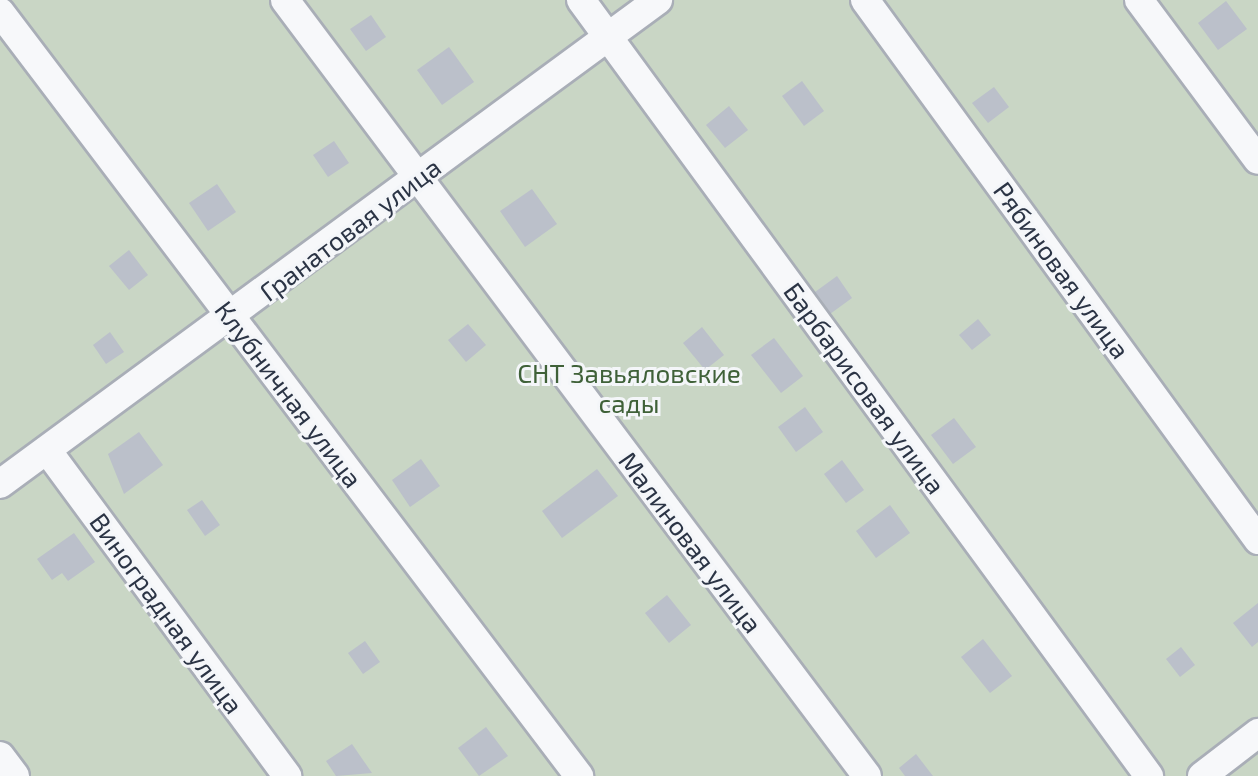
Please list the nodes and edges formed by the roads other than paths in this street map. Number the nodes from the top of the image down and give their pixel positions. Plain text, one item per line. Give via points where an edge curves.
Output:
1 (285, 0) edge
2 (581, 0) edge
3 (658, 0) edge
4 (865, 0) edge
5 (1139, 0) edge
6 (0, 12) edge
7 (609, 36) junction
8 (1258, 160) edge
9 (418, 178) junction
10 (231, 318) junction
11 (47, 450) junction
12 (0, 484) edge
13 (1258, 540) edge
14 (1258, 733) edge
15 (0, 756) edge
16 (15, 776) edge
17 (287, 776) edge
18 (579, 776) edge
19 (867, 776) edge
20 (1149, 776) edge
21 (1202, 776) edge

1 - 9 street, Малиновая улица
2 - 7 street, Барбарисовая улица
3 - 7 street, Гранатовая улица
4 - 13 street, Рябиновая улица
5 - 8 street
6 - 10 street, Клубничная улица
7 - 9 street, Гранатовая улица
7 - 20 street, Барбарисовая улица
9 - 10 street, Гранатовая улица
9 - 19 street, Малиновая улица
10 - 11 street, Гранатовая улица
10 - 18 street, Клубничная улица
11 - 12 street, Гранатовая улица
11 - 17 street, Виноградная улица
14 - 21 street
15 - 16 street

